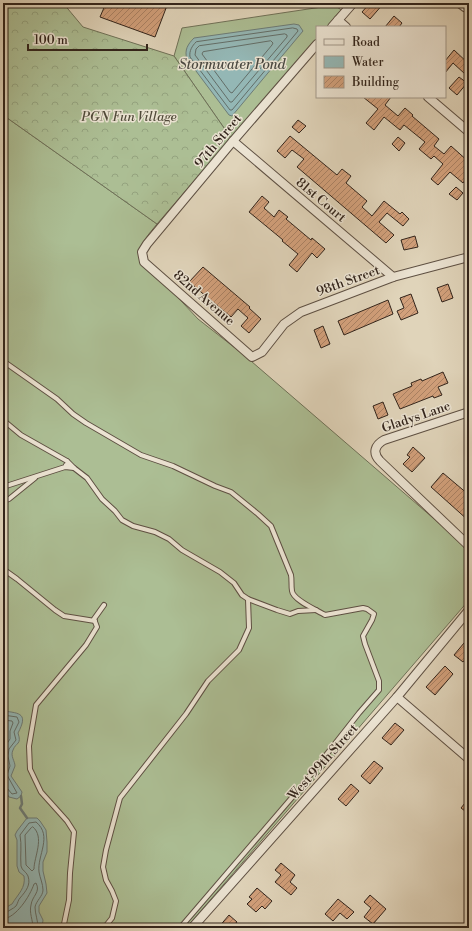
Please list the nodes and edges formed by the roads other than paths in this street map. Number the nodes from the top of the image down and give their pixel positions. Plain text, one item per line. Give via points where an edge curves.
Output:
1 (353, 3) edge
2 (456, 3) edge
3 (469, 3) edge
4 (338, 20) junction
5 (333, 26) edge
6 (345, 26) edge
7 (316, 45) edge
8 (429, 98) edge
9 (469, 132) edge
10 (233, 141) junction
11 (142, 256) joint
12 (469, 257) edge
13 (393, 278) junction
14 (252, 357) joint
15 (3, 361) edge
16 (469, 412) edge
17 (3, 420) edge
18 (67, 461) junction
19 (65, 467) junction
20 (74, 468) junction
21 (37, 477) junction
22 (3, 486) edge
23 (3, 500) edge
24 (469, 546) edge
25 (3, 569) edge
26 (241, 594) junction
27 (248, 599) junction
28 (104, 605) dead end
29 (248, 609) junction
30 (318, 610) junction
31 (469, 610) edge
32 (95, 621) junction
33 (397, 697) junction
34 (469, 759) edge
35 (65, 928) edge
36 (104, 928) edge
37 (180, 928) edge
38 (192, 928) edge

1 - 4 street
2 - 3 lane via 464,9
4 - 5 street
4 - 6 street
7 - 10 street, 97th Street
8 - 9 street
10 - 11 street, 97th Street via 147,244
10 - 13 street, 81st Court
11 - 14 street, 82nd Avenue via 148,265
12 - 13 street, 98th Street
13 - 14 street, 98th Street via 301,312 284,324 262,352
15 - 30 lane via 86,423 141,455 231,492 245,503 271,526 291,575 295,597
16 - 24 street, Gladys Lane via 384,440 375,450 380,461
17 - 18 lane via 21,435
18 - 19 lane via 70,466
18 - 20 lane
19 - 20 lane
19 - 21 lane
20 - 26 lane via 87,478 122,520 169,539 234,583
21 - 22 lane
21 - 23 lane via 9,499
25 - 32 lane via 64,616
26 - 27 lane
26 - 29 lane
27 - 29 lane
27 - 30 lane via 290,614
28 - 32 lane
29 - 36 lane via 249,628 239,650 208,681 186,714 120,798 103,867 116,901 112,918
30 - 37 lane via 325,615 363,608 374,614 364,636 379,681 379,690 301,787
31 - 33 street, West 99th Street
32 - 35 lane via 98,627 86,646 36,705 29,746 30,770 41,792 74,832
33 - 34 street
33 - 38 street, West 99th Street

